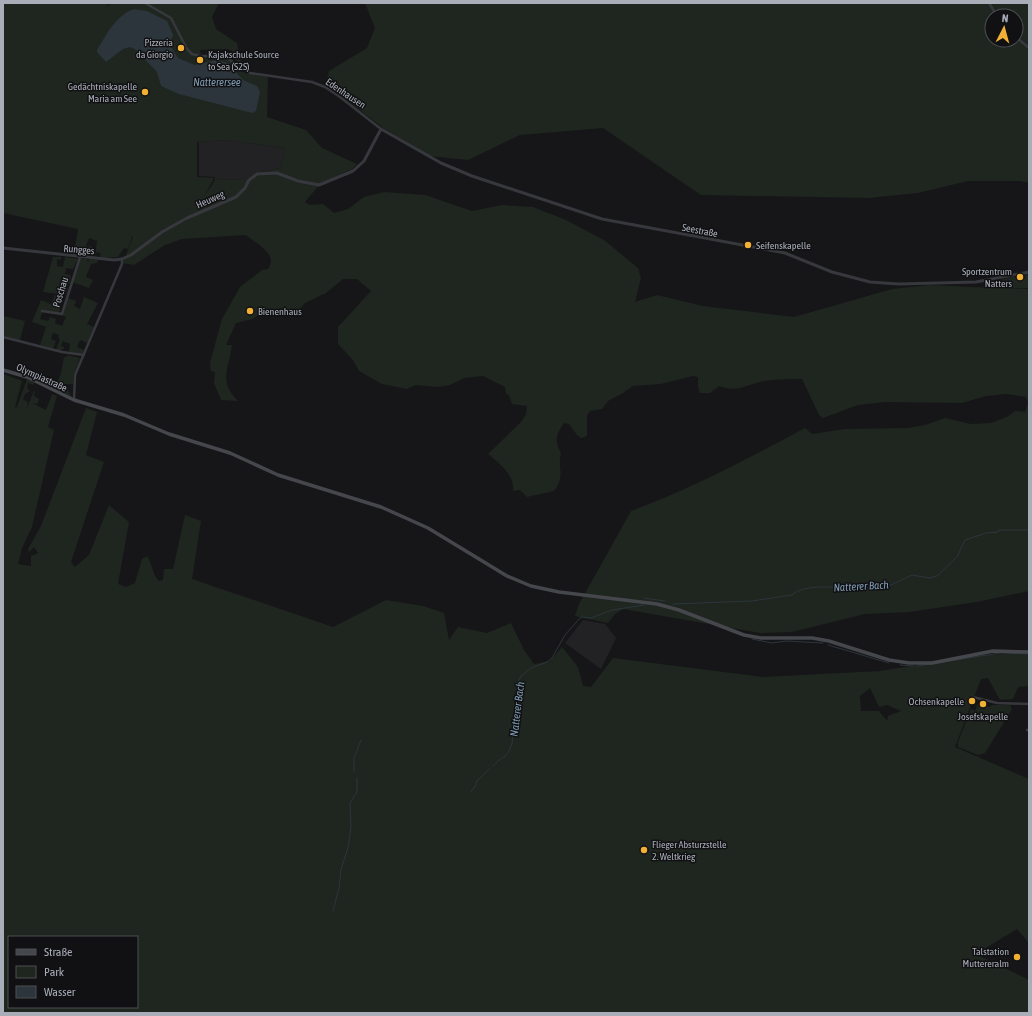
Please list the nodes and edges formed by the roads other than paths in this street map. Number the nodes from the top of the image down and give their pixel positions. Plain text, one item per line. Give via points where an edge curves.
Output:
1 (145, 3) edge
2 (381, 129) junction
3 (3, 248) edge
4 (80, 257) junction
5 (122, 259) junction
6 (1029, 272) edge
7 (42, 311) dead end
8 (3, 337) edge
9 (84, 355) junction
10 (3, 370) edge
11 (74, 400) junction
12 (1029, 652) edge
13 (973, 697) dead end
14 (1029, 704) edge

1 - 2 street, Edenhausen via 171,18 192,54 224,56 246,71 312,82 346,101
2 - 5 street, Heuweg via 364,161 353,171 319,185 277,173 257,174 236,197 181,222
2 - 6 street, Seestraße via 441,163 472,176 602,219 774,251 832,272 870,282 976,282
3 - 4 street, Rungges
4 - 5 street, Rungges
4 - 7 street, Poschau via 62,314
5 - 9 street
8 - 9 street
9 - 11 street via 76,375
10 - 11 main road, Olympiastraße via 27,377
11 - 12 main road, Olympiastraße via 132,417 169,434 230,453 292,480 381,506 428,528 514,580 540,588 658,604 744,635 761,638 821,639 889,660 909,663 932,662 993,651
13 - 14 street via 997,703

